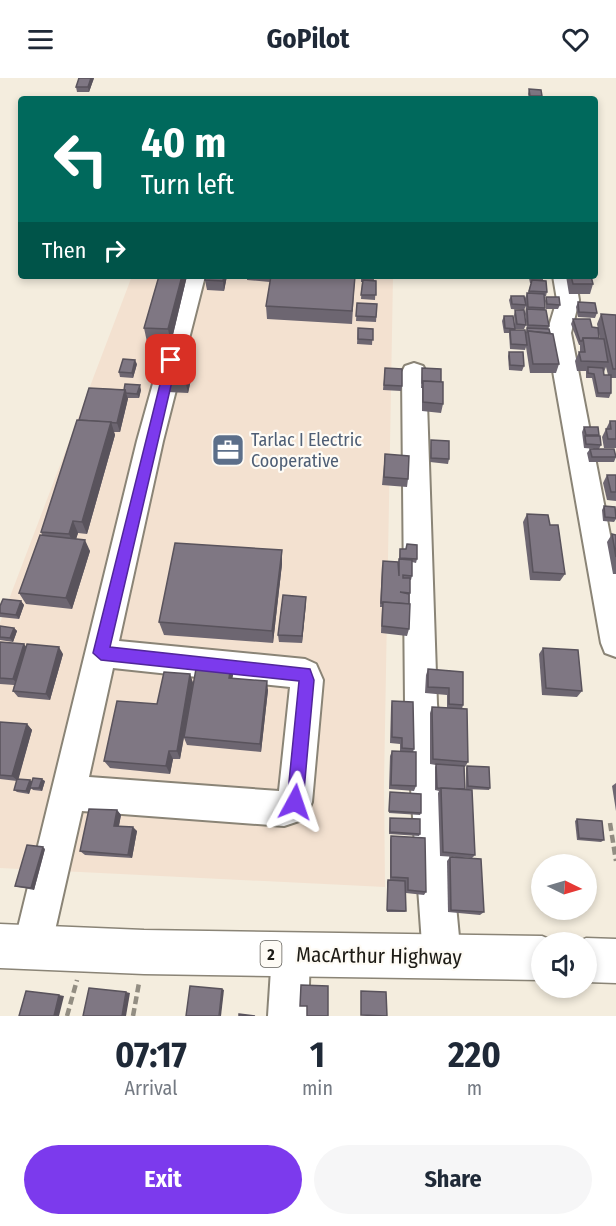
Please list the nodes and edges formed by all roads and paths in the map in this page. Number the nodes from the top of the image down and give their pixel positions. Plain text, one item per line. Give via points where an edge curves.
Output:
1 (193, 279) edge
2 (564, 279) edge
3 (414, 372) dead end
4 (616, 643) edge
5 (101, 653) junction
6 (69, 793) junction
7 (610, 823) dead end
8 (616, 861) edge
9 (16, 947) edge
10 (291, 954) junction
11 (442, 958) junction
12 (531, 958) edge
13 (597, 960) edge
14 (616, 961) edge
15 (288, 1016) edge

1 - 5 street via 150,441
2 - 4 street via 568,300 560,323 562,355
3 - 11 street via 421,704
5 - 6 street
5 - 6 street via 305,674 295,802 293,807 284,809
6 - 9 street
7 - 8 path
9 - 10 highway, MacArthur Highway / 2
10 - 11 highway, MacArthur Highway / 2
10 - 15 street
11 - 12 highway, MacArthur Highway / 2
13 - 14 highway

